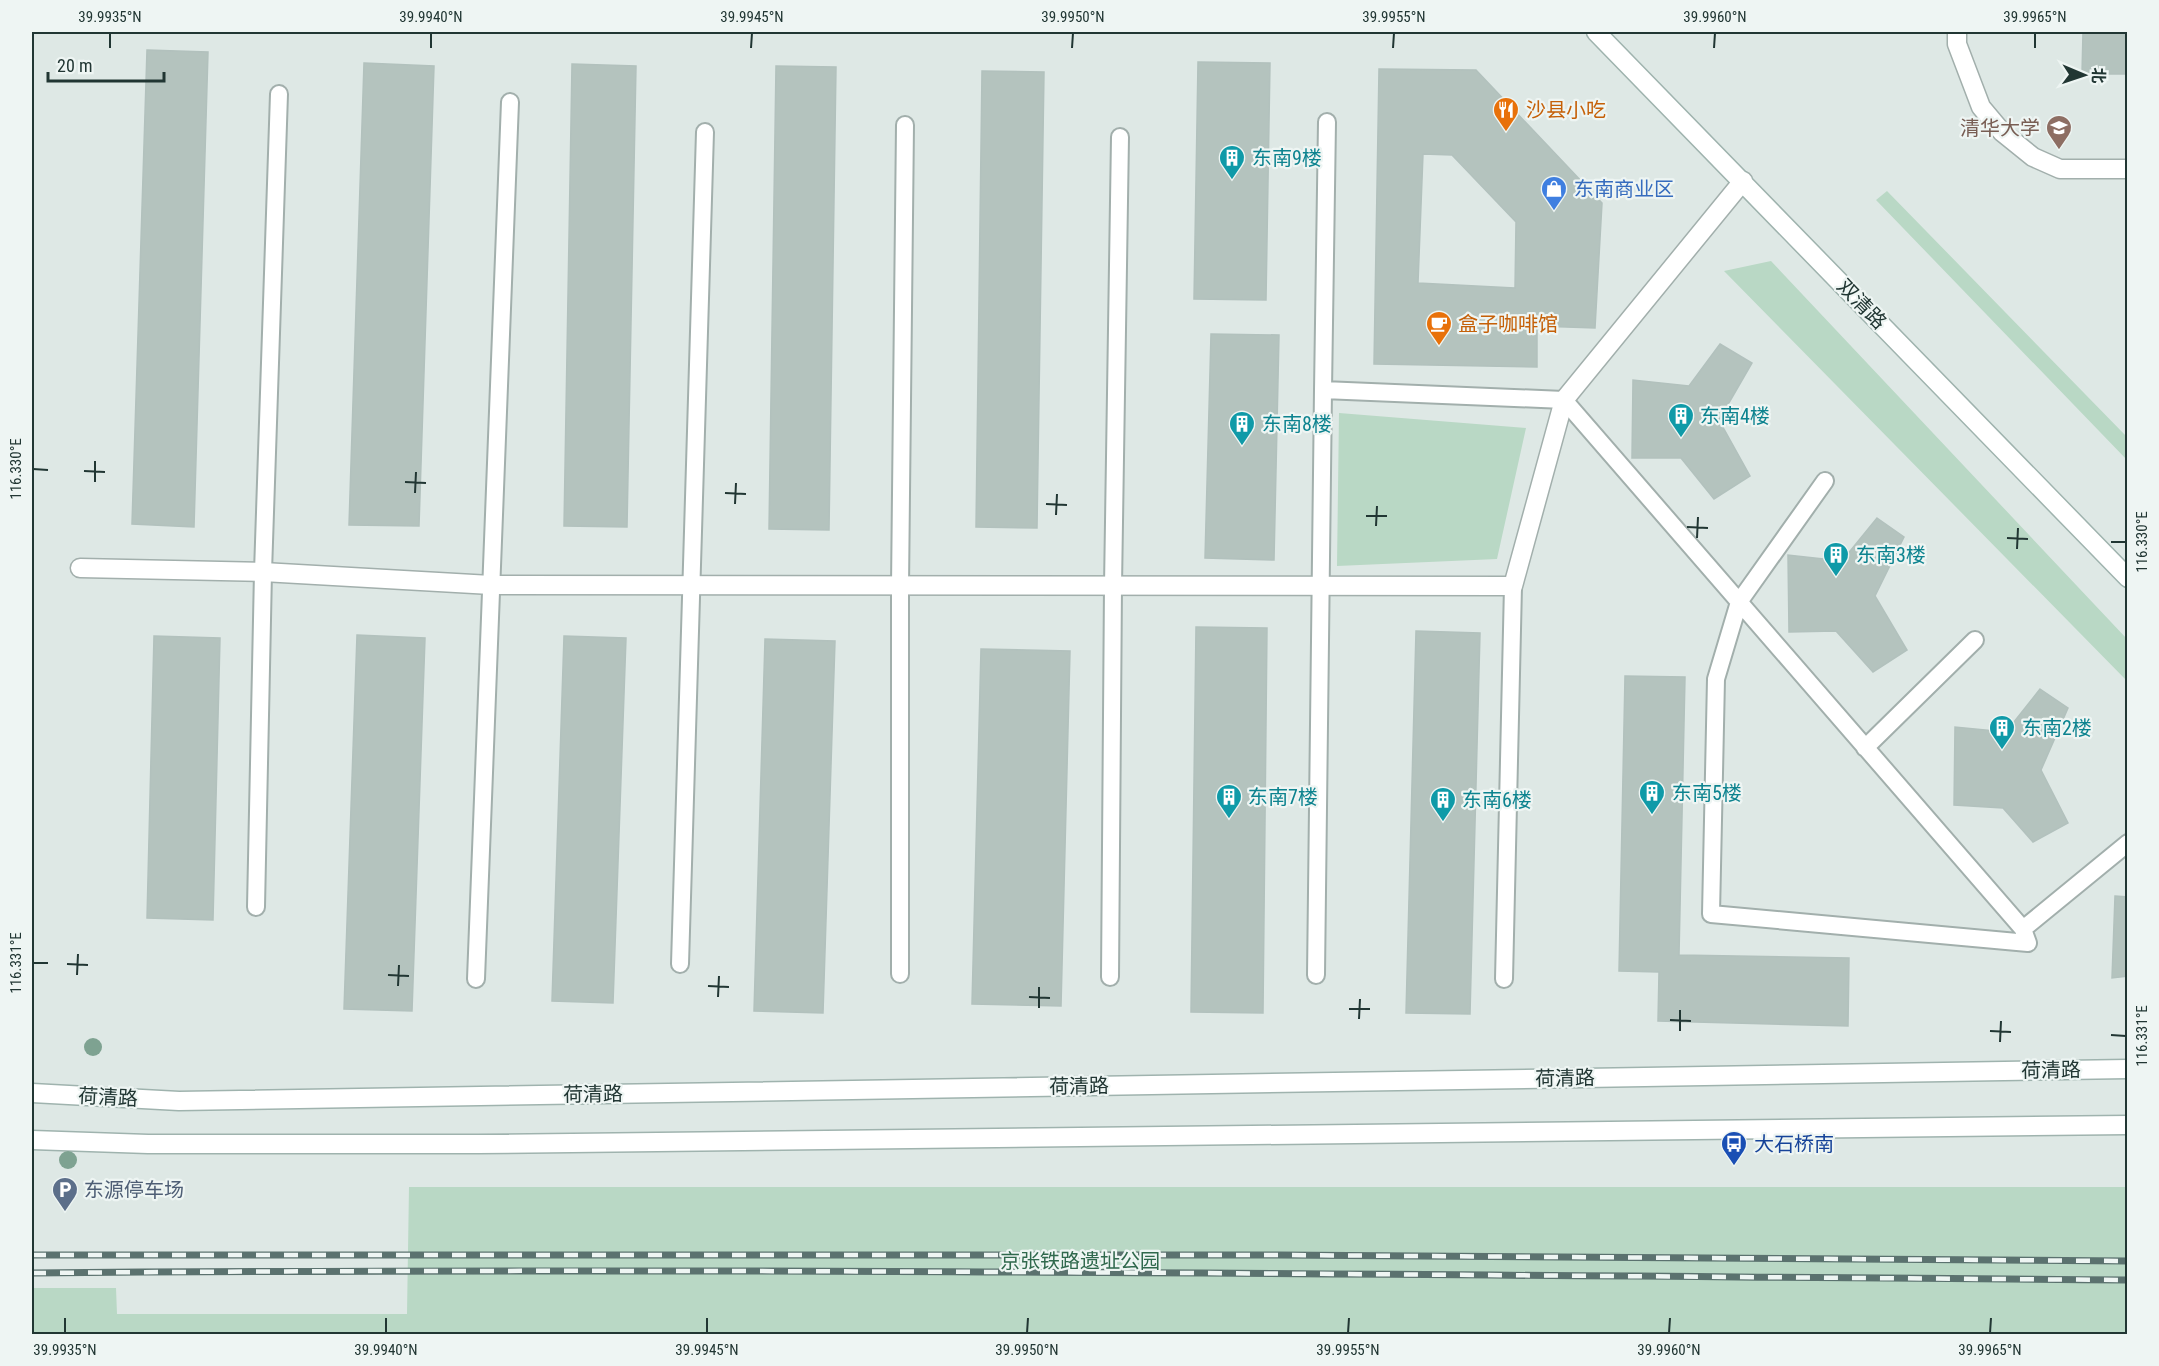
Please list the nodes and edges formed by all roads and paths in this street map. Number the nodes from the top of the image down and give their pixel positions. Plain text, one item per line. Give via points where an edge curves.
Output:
1 (1596, 32) edge
2 (1957, 32) edge
3 (279, 94) dead end
4 (510, 102) dead end
5 (1327, 122) dead end
6 (905, 125) dead end
7 (705, 132) dead end
8 (1120, 137) dead end
9 (2127, 169) edge
10 (1743, 181) junction
11 (1323, 390) junction
12 (1564, 400) junction
13 (1825, 481) dead end
14 (80, 568) dead end
15 (263, 572) junction
16 (2127, 578) edge
17 (491, 585) junction
18 (692, 585) junction
19 (900, 586) junction
20 (1113, 586) junction
21 (1319, 586) junction
22 (1513, 586) junction
23 (1739, 602) junction
24 (1975, 640) dead end
25 (1865, 748) junction
26 (2127, 843) edge
27 (256, 907) dead end
28 (2023, 928) junction
29 (680, 964) dead end
30 (900, 974) dead end
31 (1316, 975) dead end
32 (1110, 977) dead end
33 (476, 979) dead end
34 (1504, 979) dead end
35 (2127, 1069) edge
36 (32, 1093) edge
37 (2127, 1125) edge
38 (32, 1140) edge

1 - 10 main road, 双清路
2 - 9 main road via 1957,44 1981,107 2002,132 2033,157 2060,169
3 - 15 lane
4 - 17 lane
5 - 11 lane
6 - 19 lane
7 - 18 lane
8 - 20 lane
10 - 12 main road
10 - 16 main road, 双清路
11 - 12 lane
11 - 21 lane
12 - 22 main road
12 - 23 lane
13 - 23 lane
14 - 15 main road
15 - 17 main road
15 - 27 lane
17 - 18 main road
17 - 33 lane
18 - 19 main road
18 - 29 lane
19 - 20 main road
19 - 30 lane
20 - 21 main road
20 - 32 lane
21 - 22 main road
21 - 31 lane
22 - 34 lane
23 - 25 lane
23 - 28 lane via 1716,679 1711,914 2028,942
24 - 25 lane
25 - 28 lane
26 - 28 lane
35 - 36 main road, 荷清路 via 179,1101
37 - 38 main road via 478,1144

